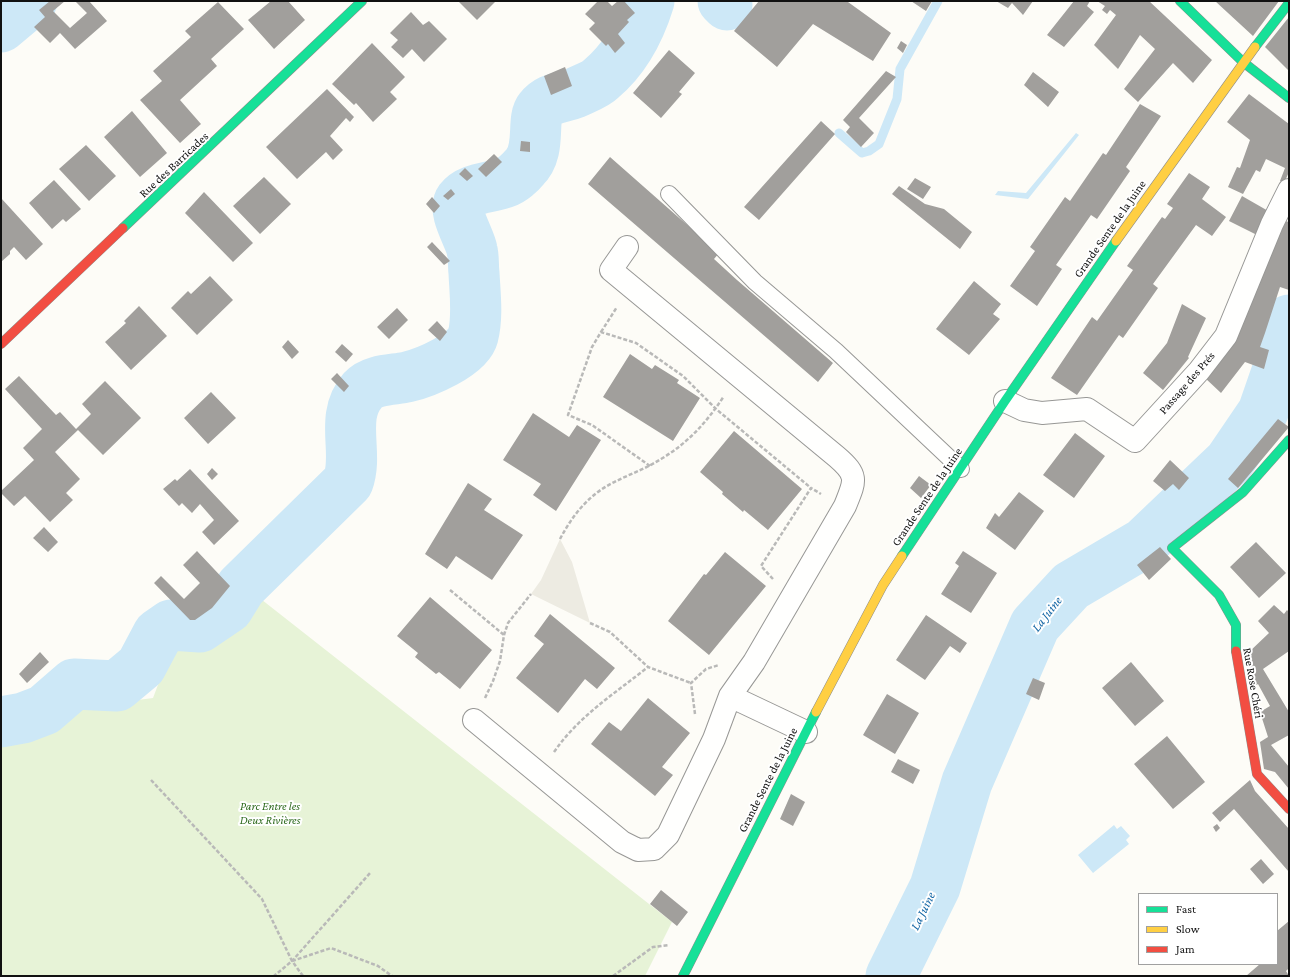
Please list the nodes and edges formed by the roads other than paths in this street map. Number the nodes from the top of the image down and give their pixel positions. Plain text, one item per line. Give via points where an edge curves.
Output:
1 (362, 1) edge
2 (1180, 1) edge
3 (1289, 3) edge
4 (1243, 62) junction
5 (1289, 98) edge
6 (1289, 190) edge
7 (669, 194) dead end
8 (627, 247) dead end
9 (1, 344) edge
10 (1006, 401) junction
11 (1289, 440) edge
12 (960, 468) junction
13 (730, 696) junction
14 (474, 720) road end
15 (806, 732) junction
16 (1289, 809) edge
17 (683, 976) edge

1 - 9 street, Rue des Barricades
2 - 4 street
3 - 4 street, Grande Sente de la Juine
4 - 5 street
4 - 10 street, Grande Sente de la Juine
6 - 10 street, Passage des Prés via 1272,224 1226,336 1199,371 1135,441 1087,409 1042,413 1024,410
7 - 12 lane via 755,282 836,351
8 - 13 street via 612,270 846,465 850,469 854,484 845,506 754,662
10 - 12 street, Grande Sente de la Juine
11 - 16 street, Rue Rose Chéri via 1243,492 1172,548 1219,595 1236,624 1234,646 1257,774
12 - 15 street, Grande Sente de la Juine via 883,585
13 - 14 street via 714,739 668,835 654,849 638,850 622,842
13 - 15 street
15 - 17 street, Grande Sente de la Juine

